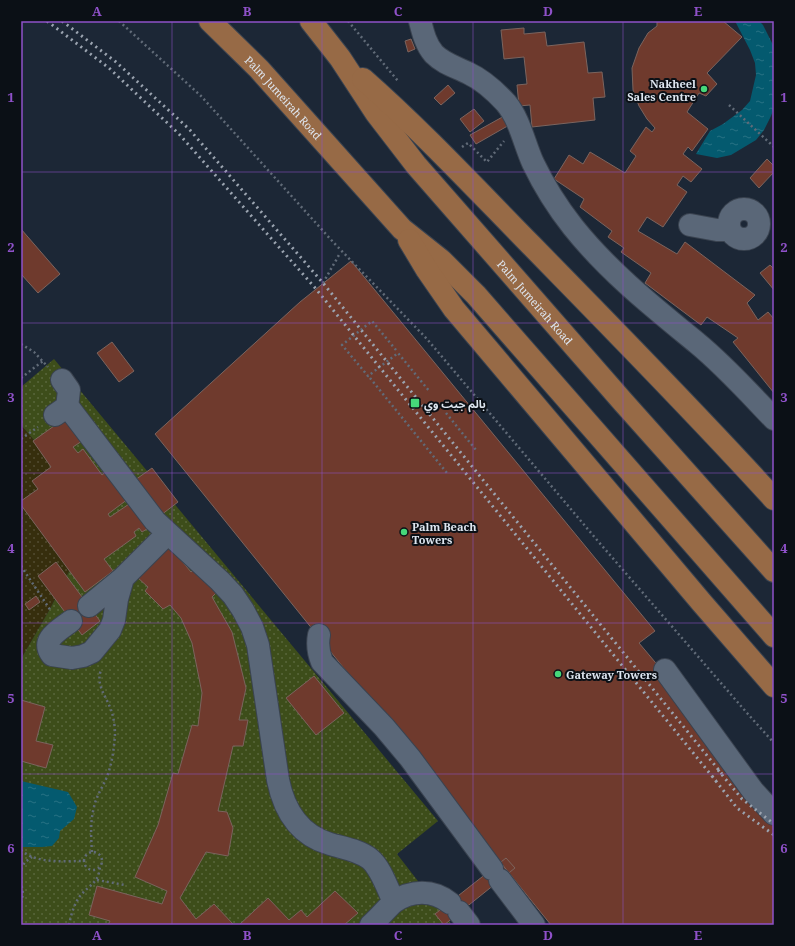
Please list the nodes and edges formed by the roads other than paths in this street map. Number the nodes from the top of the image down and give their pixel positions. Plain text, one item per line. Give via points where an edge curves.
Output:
1 (210, 21) edge
2 (311, 21) edge
3 (420, 21) edge
4 (340, 58) junction
5 (690, 225) dead end
6 (402, 229) junction
7 (730, 230) dead end
8 (62, 380) road end
9 (774, 420) edge
10 (774, 499) edge
11 (167, 534) junction
12 (774, 571) edge
13 (123, 578) junction
14 (89, 606) dead end
15 (67, 624) road end
16 (319, 635) dead end
17 (774, 636) edge
18 (665, 670) dead end
19 (774, 686) edge
20 (774, 814) edge
21 (394, 902) junction
22 (459, 913) edge
23 (372, 925) edge
24 (534, 925) edge

1 - 6 main road, Palm Jumeirah Road via 259,69
2 - 4 main road, Palm Jumeirah Road
3 - 9 lane via 428,45 434,54 442,61 483,81 507,105 546,187 573,227 594,252 640,296 716,360
4 - 10 main road via 447,150
4 - 12 main road, Palm Jumeirah Road via 376,113 416,165
5 - 7 lane
6 - 17 main road via 441,260 476,295
6 - 19 main road via 454,309
8 - 11 lane via 69,390 69,397 61,411 71,411 149,515
11 - 13 lane
11 - 21 lane via 233,595 252,627 262,663 278,780 286,807 293,819 314,837 356,851 371,860
13 - 14 lane
13 - 15 lane via 110,630 92,652 72,658 52,655 47,643
16 - 24 lane via 317,644 322,662 410,758
18 - 20 lane via 753,791
21 - 22 lane via 409,894 426,892 443,897
21 - 23 lane

